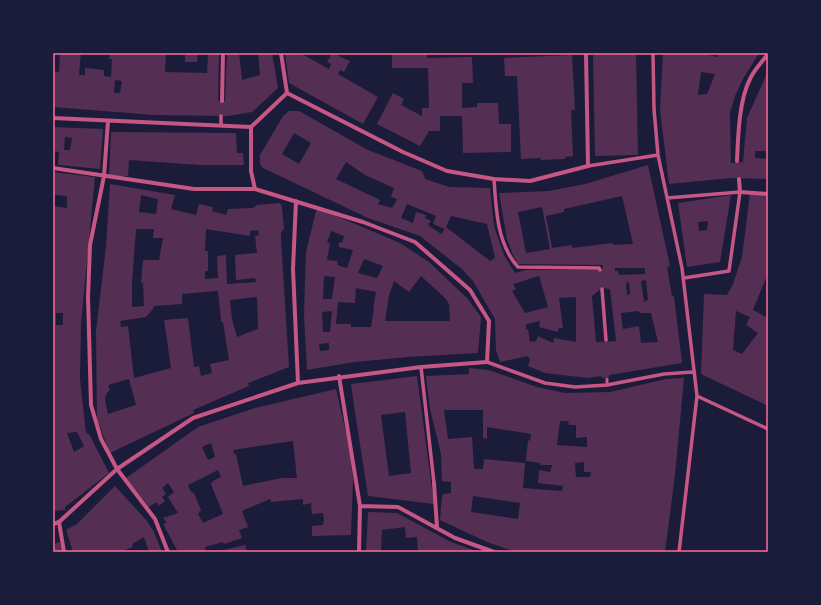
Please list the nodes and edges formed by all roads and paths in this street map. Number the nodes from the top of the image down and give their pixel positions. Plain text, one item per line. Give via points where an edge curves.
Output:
1 (223, 53) edge
2 (281, 53) edge
3 (586, 53) edge
4 (653, 53) edge
5 (768, 54) edge
6 (287, 93) junction
7 (222, 101) dead end
8 (221, 116) dead end
9 (53, 118) edge
10 (108, 121) junction
11 (221, 125) junction
12 (251, 127) junction
13 (658, 155) junction
14 (737, 161) dead end
15 (588, 166) junction
16 (53, 168) edge
17 (104, 176) junction
18 (494, 179) junction
19 (739, 180) dead end
20 (255, 189) junction
21 (740, 192) junction
22 (768, 194) edge
23 (667, 198) junction
24 (296, 201) junction
25 (600, 270) dead end
26 (684, 278) junction
27 (602, 289) dead end
28 (606, 340) dead end
29 (487, 362) junction
30 (421, 367) junction
31 (693, 372) junction
32 (339, 376) junction
33 (607, 379) dead end
34 (298, 383) junction
35 (607, 385) junction
36 (697, 396) junction
37 (768, 429) edge
38 (117, 469) junction
39 (434, 483) joint
40 (360, 506) junction
41 (59, 522) junction
42 (53, 524) edge
43 (437, 527) junction
44 (64, 552) edge
45 (168, 552) edge
46 (359, 552) edge
47 (494, 552) edge
48 (679, 552) edge

1 - 7 street
2 - 6 street
3 - 15 street
4 - 13 street
5 - 14 street via 747,85 739,124
6 - 12 street
6 - 18 street via 403,152 447,171
8 - 11 street
9 - 10 street
10 - 11 street
10 - 17 street
11 - 12 street
12 - 20 street via 251,171
13 - 15 street
13 - 23 street
15 - 18 street via 530,181
16 - 17 street
17 - 20 street via 194,188
17 - 38 street via 90,244 88,297 91,405 100,438
18 - 25 street via 498,222 511,259 518,267
19 - 21 street
20 - 24 street
21 - 22 street
21 - 23 street
21 - 26 street via 729,271
23 - 26 street
24 - 29 street via 364,222 415,242 470,290 489,320
24 - 34 street via 293,269
26 - 31 street
27 - 28 street
29 - 30 street
29 - 35 street via 545,383 575,387
30 - 32 street
30 - 39 street
31 - 35 street via 664,374
31 - 36 street
32 - 34 street
32 - 40 street
33 - 35 lane
34 - 38 street via 193,418
36 - 37 street
36 - 48 street
38 - 41 street
38 - 45 street via 154,519
39 - 43 street
40 - 43 street via 398,508
40 - 46 street
41 - 42 street
41 - 44 street
43 - 47 street via 455,538

